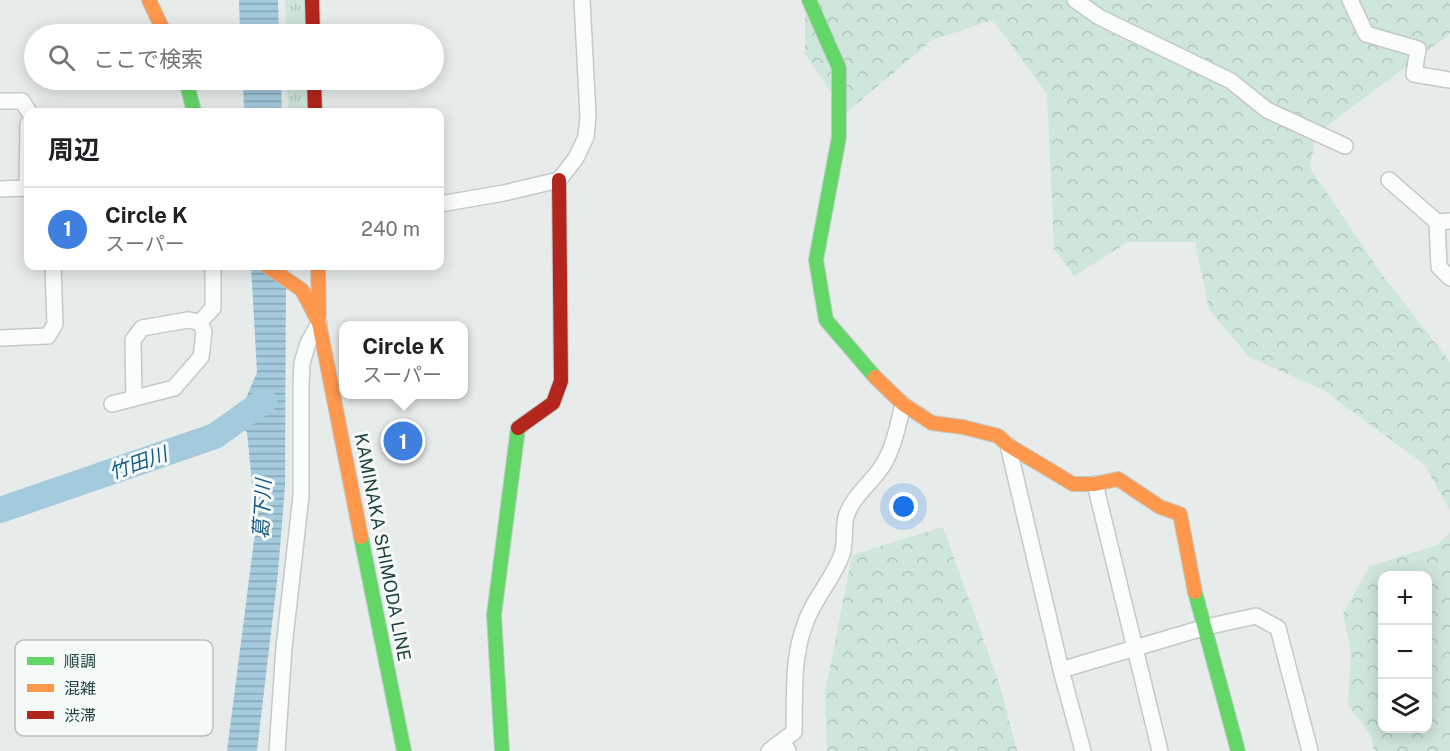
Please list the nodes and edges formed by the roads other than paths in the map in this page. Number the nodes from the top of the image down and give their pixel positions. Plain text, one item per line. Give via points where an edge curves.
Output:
1 (148, 0) edge
2 (312, 0) edge
3 (582, 0) edge
4 (809, 0) edge
5 (1075, 0) edge
6 (1350, 0) edge
7 (160, 24) edge
8 (313, 24) edge
9 (1450, 80) edge
10 (188, 90) edge
11 (314, 90) edge
12 (0, 101) edge
13 (26, 108) edge
14 (193, 108) edge
15 (315, 108) edge
16 (1345, 146) dead end
17 (559, 180) junction
18 (1389, 180) dead end
19 (24, 188) edge
20 (0, 189) edge
21 (444, 203) edge
22 (1444, 221) edge
23 (53, 270) edge
24 (213, 270) edge
25 (273, 270) edge
26 (318, 270) edge
27 (1450, 278) edge
28 (200, 322) junction
29 (319, 323) junction
30 (0, 338) edge
31 (134, 398) junction
32 (112, 404) dead end
33 (903, 405) junction
34 (1008, 445) junction
35 (1095, 484) junction
36 (1206, 627) junction
37 (1134, 648) junction
38 (1061, 670) junction
39 (277, 751) edge
40 (404, 751) edge
41 (502, 751) edge
42 (769, 751) edge
43 (1083, 751) edge
44 (1160, 751) edge
45 (1238, 751) edge
46 (1310, 751) edge

1 - 7 street
2 - 8 street
3 - 17 street via 586,137
4 - 33 street via 839,68 839,137 816,260 826,320
5 - 16 street via 1099,17 1232,81 1267,110
6 - 9 street via 1366,34 1418,49 1414,74
10 - 14 street
11 - 15 street
12 - 13 street via 22,101
17 - 21 street
17 - 41 street via 561,381 553,403 517,429 494,615
18 - 22 street
19 - 20 street
22 - 27 street via 1439,267
23 - 30 street via 55,324 48,336
24 - 28 street via 213,308
25 - 29 street, KAMINAKA SHIMODA LINE via 296,285 309,300
26 - 29 street
28 - 31 street via 204,332 201,357 174,388
28 - 31 street via 188,320 142,328 133,340
29 - 39 street via 302,363 301,496
29 - 40 street, KAMINAKA SHIMODA LINE
31 - 32 street
33 - 34 street via 932,423 998,436
33 - 42 street via 890,453 846,517 843,551 803,627 796,668 794,732
34 - 35 street via 1073,484
34 - 38 street
35 - 36 street via 1118,479 1160,507 1180,514 1192,581
35 - 37 street
36 - 37 street
36 - 45 street
36 - 46 street via 1256,616 1278,628
37 - 38 street
37 - 44 street
38 - 43 street

